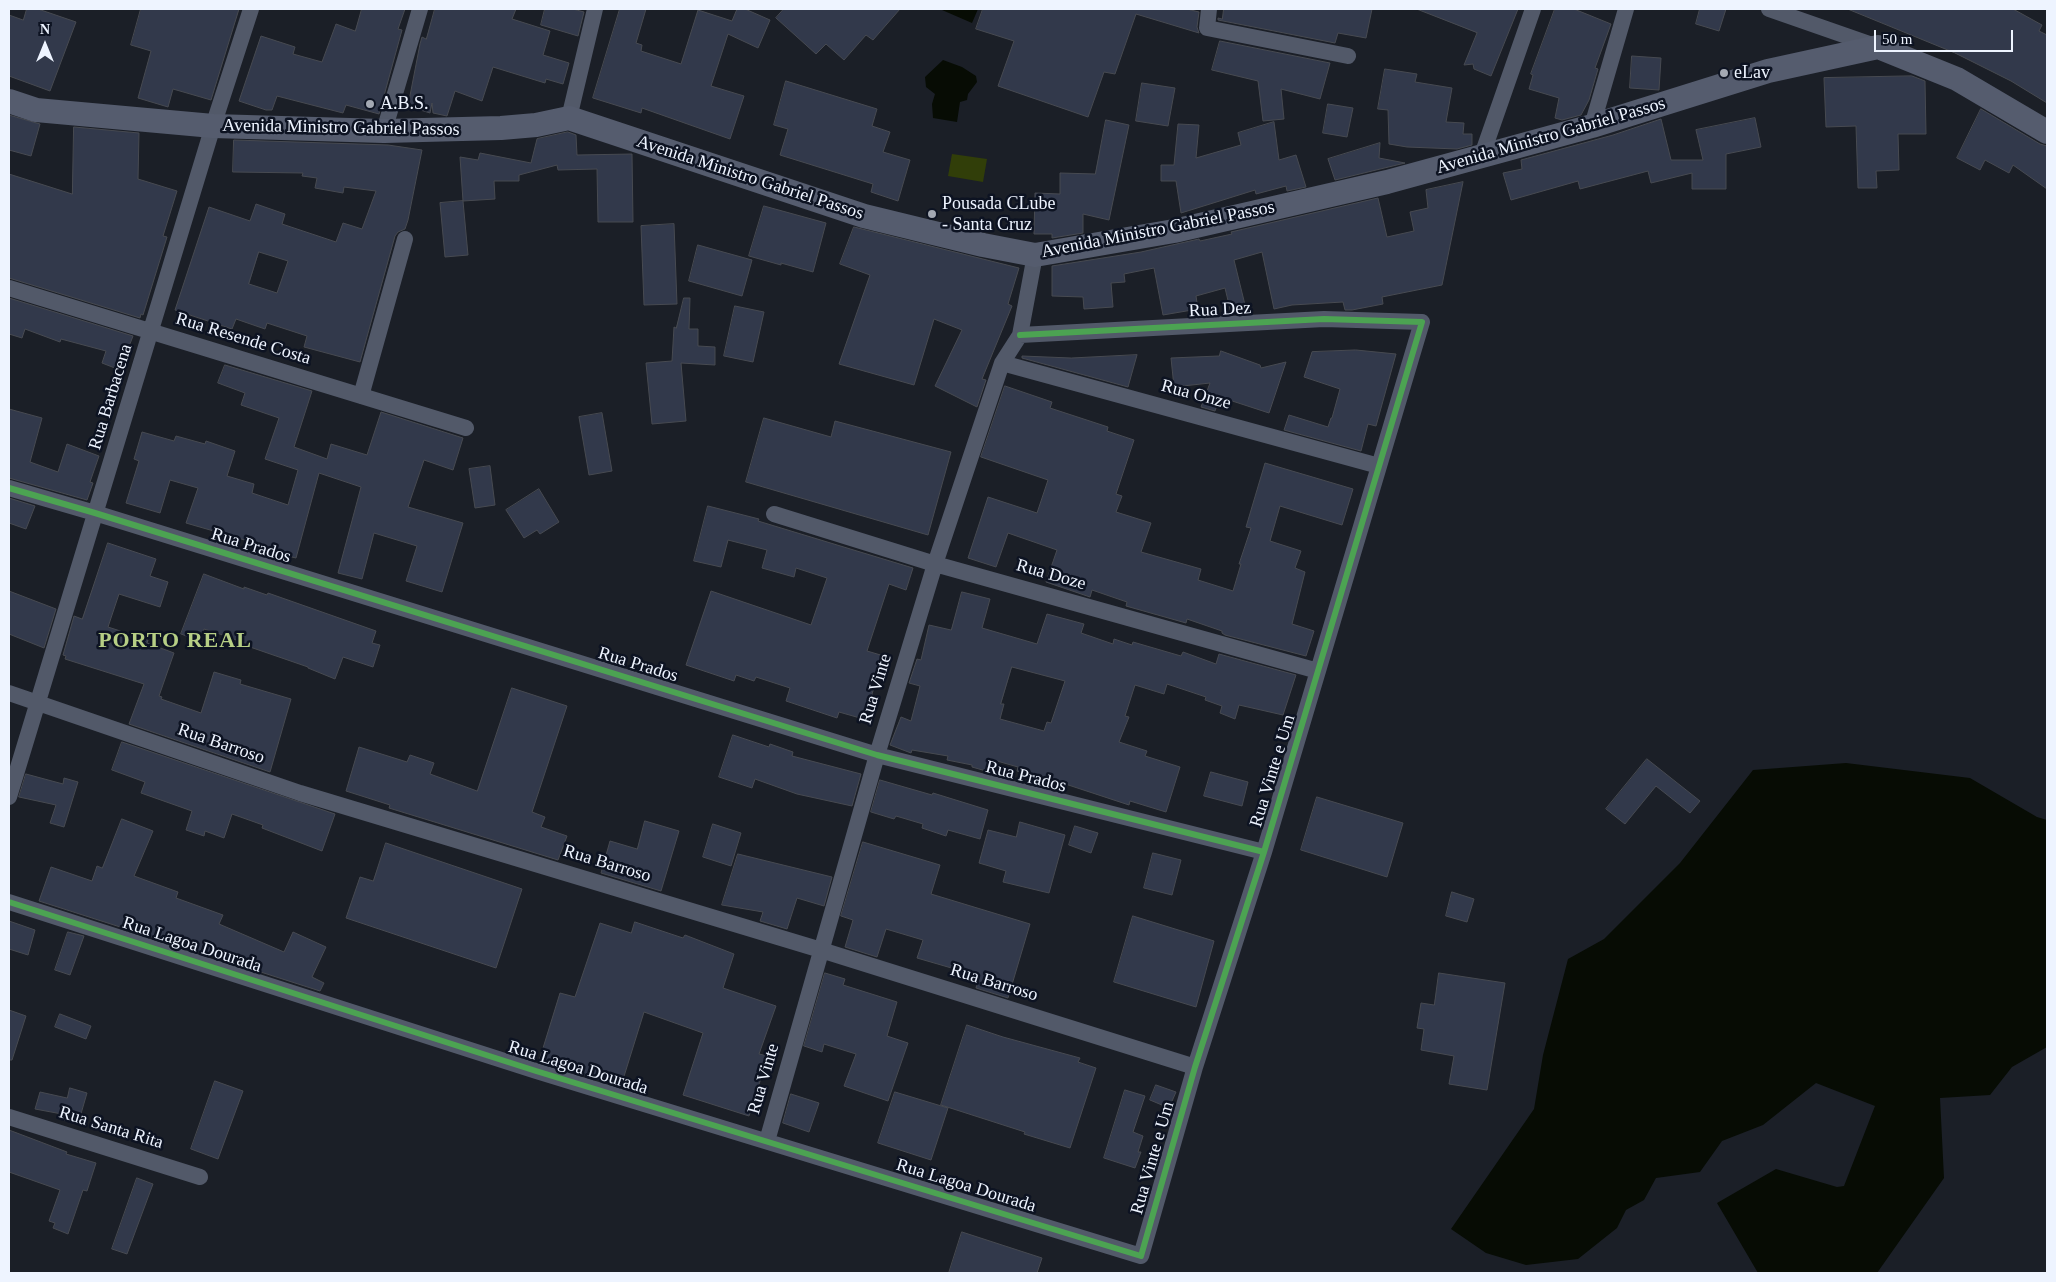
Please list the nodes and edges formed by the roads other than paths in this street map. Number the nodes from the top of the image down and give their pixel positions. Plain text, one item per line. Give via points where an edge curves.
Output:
1 (251, 9) edge
2 (420, 9) edge
3 (595, 9) edge
4 (1209, 9) edge
5 (1533, 9) edge
6 (1626, 9) edge
7 (1769, 9) edge
8 (1878, 47) junction
9 (1348, 56) dead end
10 (9, 101) edge
11 (569, 118) junction
12 (213, 126) junction
13 (1592, 126) junction
14 (384, 131) junction
15 (2047, 132) edge
16 (1481, 158) junction
17 (405, 239) dead end
18 (1035, 255) junction
19 (9, 288) edge
20 (1422, 322) joint
21 (152, 331) junction
22 (1020, 335) junction
23 (1002, 363) junction
24 (361, 396) junction
25 (466, 428) dead end
26 (1379, 466) junction
27 (9, 488) edge
28 (95, 513) junction
29 (774, 514) dead end
30 (935, 564) junction
31 (1318, 671) junction
32 (9, 693) edge
33 (38, 702) junction
34 (877, 755) junction
35 (9, 797) edge
36 (1264, 852) junction
37 (9, 902) edge
38 (821, 950) junction
39 (1195, 1067) junction
40 (9, 1117) edge
41 (767, 1141) junction
42 (200, 1177) dead end
43 (1141, 1256) joint

1 - 12 street, Rua Barbacena
2 - 14 street
3 - 11 street
4 - 9 street via 1207,28
5 - 16 street
6 - 13 street
7 - 8 street
8 - 13 main road, Avenida Ministro Gabriel Passos via 1768,71
8 - 15 main road via 1957,79
10 - 12 main road, Avenida Ministro Gabriel Passos via 36,110
11 - 14 main road, Avenida Ministro Gabriel Passos via 501,128
11 - 18 main road, Avenida Ministro Gabriel Passos via 864,216
12 - 14 main road, Avenida Ministro Gabriel Passos
12 - 21 street, Rua Barbacena
13 - 16 main road, Avenida Ministro Gabriel Passos
16 - 18 main road, Avenida Ministro Gabriel Passos via 1174,231
17 - 24 street
18 - 22 street, Rua Vinte
19 - 21 street, Rua Resende Costa
20 - 22 street, Rua Dez via 1324,320
20 - 26 street, Rua Vinte e Um
21 - 24 street, Rua Resende Costa
21 - 28 street, Rua Barbacena
22 - 23 street, Rua Vinte
23 - 26 street, Rua Onze
23 - 30 street, Rua Vinte
24 - 25 street, Rua Resende Costa
26 - 31 street, Rua Vinte e Um
27 - 28 street, Rua Prados
28 - 33 street, Rua Barbacena
28 - 34 street, Rua Prados
29 - 30 street, Rua Doze
30 - 31 street, Rua Doze
30 - 34 street, Rua Vinte
31 - 36 street, Rua Vinte e Um
32 - 33 street, Rua Barroso
33 - 35 street, Rua Barbacena
33 - 38 street, Rua Barroso via 300,793
34 - 36 street, Rua Prados
34 - 38 street, Rua Vinte
36 - 39 street, Rua Vinte e Um
37 - 41 street, Rua Lagoa Dourada via 536,1071
38 - 39 street, Rua Barroso
38 - 41 street, Rua Vinte
39 - 43 street, Rua Vinte e Um
40 - 42 street, Rua Santa Rita
41 - 43 street, Rua Lagoa Dourada

